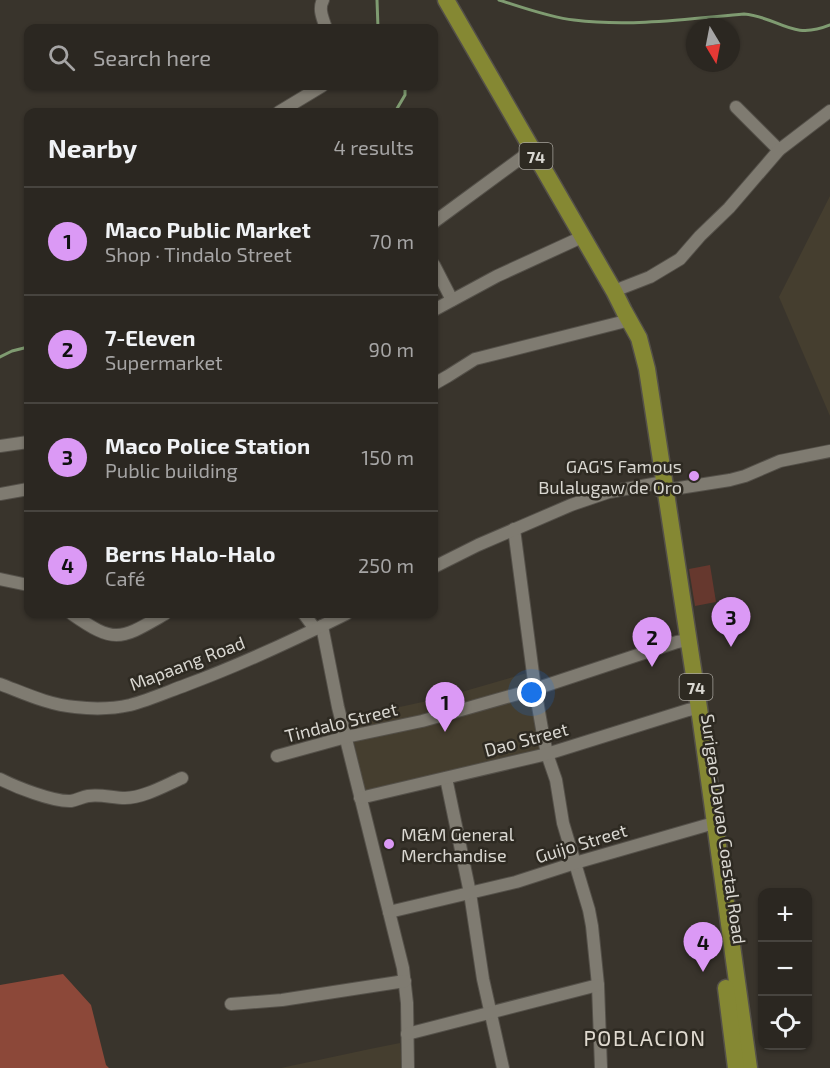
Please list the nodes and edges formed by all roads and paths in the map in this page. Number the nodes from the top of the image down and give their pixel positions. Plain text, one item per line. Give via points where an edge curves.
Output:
1 (323, 0) edge
2 (446, 0) edge
3 (325, 24) edge
4 (315, 90) edge
5 (736, 107) dead end
6 (286, 108) edge
7 (830, 111) edge
8 (532, 150) junction
9 (779, 150) junction
10 (438, 219) edge
11 (582, 237) junction
12 (438, 273) edge
13 (614, 291) junction
14 (452, 300) junction
15 (438, 308) edge
16 (625, 316) junction
17 (438, 382) edge
18 (24, 443) edge
19 (0, 446) edge
20 (830, 451) edge
21 (659, 487) junction
22 (24, 490) edge
23 (0, 494) edge
24 (514, 529) junction
25 (438, 565) edge
26 (0, 579) edge
27 (24, 584) edge
28 (78, 618) edge
29 (157, 618) edge
30 (308, 618) edge
31 (337, 618) edge
32 (318, 627) junction
33 (683, 641) junction
34 (0, 684) edge
35 (535, 689) junction
36 (693, 709) junction
37 (346, 736) junction
38 (548, 754) junction
39 (277, 756) dead end
40 (182, 778) dead end
41 (447, 778) junction
42 (0, 779) edge
43 (360, 798) junction
44 (709, 824) junction
45 (575, 863) junction
46 (470, 893) junction
47 (389, 912) junction
48 (405, 981) junction
49 (598, 985) junction
50 (231, 1004) dead end
51 (491, 1012) junction
52 (407, 1034) junction
53 (408, 1068) edge
54 (503, 1068) edge
55 (601, 1068) edge
56 (736, 1068) edge
57 (749, 1068) edge

1 - 3 street via 320,10
2 - 8 highway, Surigao-Davao Coastal Road / 74
4 - 6 street
5 - 9 street
7 - 9 street
8 - 10 street
8 - 11 highway, Surigao-Davao Coastal Road / 74
9 - 13 street via 680,259 650,277
11 - 13 highway, Surigao-Davao Coastal Road / 74
11 - 14 street
12 - 14 street
13 - 16 highway, Surigao-Davao Coastal Road / 74
14 - 15 street
16 - 17 street via 475,359
16 - 21 highway, Surigao-Davao Coastal Road / 74 via 643,352 655,419
18 - 19 street
20 - 21 street via 780,462 745,476
21 - 24 street via 623,489 593,497
21 - 33 highway, Surigao-Davao Coastal Road / 74
22 - 23 street
24 - 25 street
24 - 35 street
26 - 27 street
28 - 29 street via 96,629 120,636
30 - 32 street
31 - 32 street, Mapaang Road
32 - 34 street, Mapaang Road via 196,681 128,705 72,707
32 - 37 street
33 - 35 street, Tindalo Street
33 - 36 highway, Surigao-Davao Coastal Road / 74
35 - 37 street, Tindalo Street via 422,721
35 - 38 street
36 - 38 street, Dao Street
36 - 44 highway, Surigao-Davao Coastal Road / 74
37 - 39 street, Tindalo Street
37 - 43 street
38 - 41 street, Dao Street
38 - 45 street
40 - 42 street via 127,798 89,796 72,801 33,793
41 - 43 street, Dao Street
41 - 46 street
43 - 47 street
44 - 45 street, Guijo Street
44 - 56 highway, Surigao-Davao Coastal Road / 74
44 - 57 highway, Surigao-Davao Coastal Road / 74
45 - 46 street, Guijo Street
45 - 49 street via 589,910
46 - 47 street, Guijo Street
46 - 51 street
47 - 48 street
48 - 50 street
48 - 52 street
49 - 51 street
49 - 55 street
51 - 52 street
51 - 54 street
52 - 53 street

